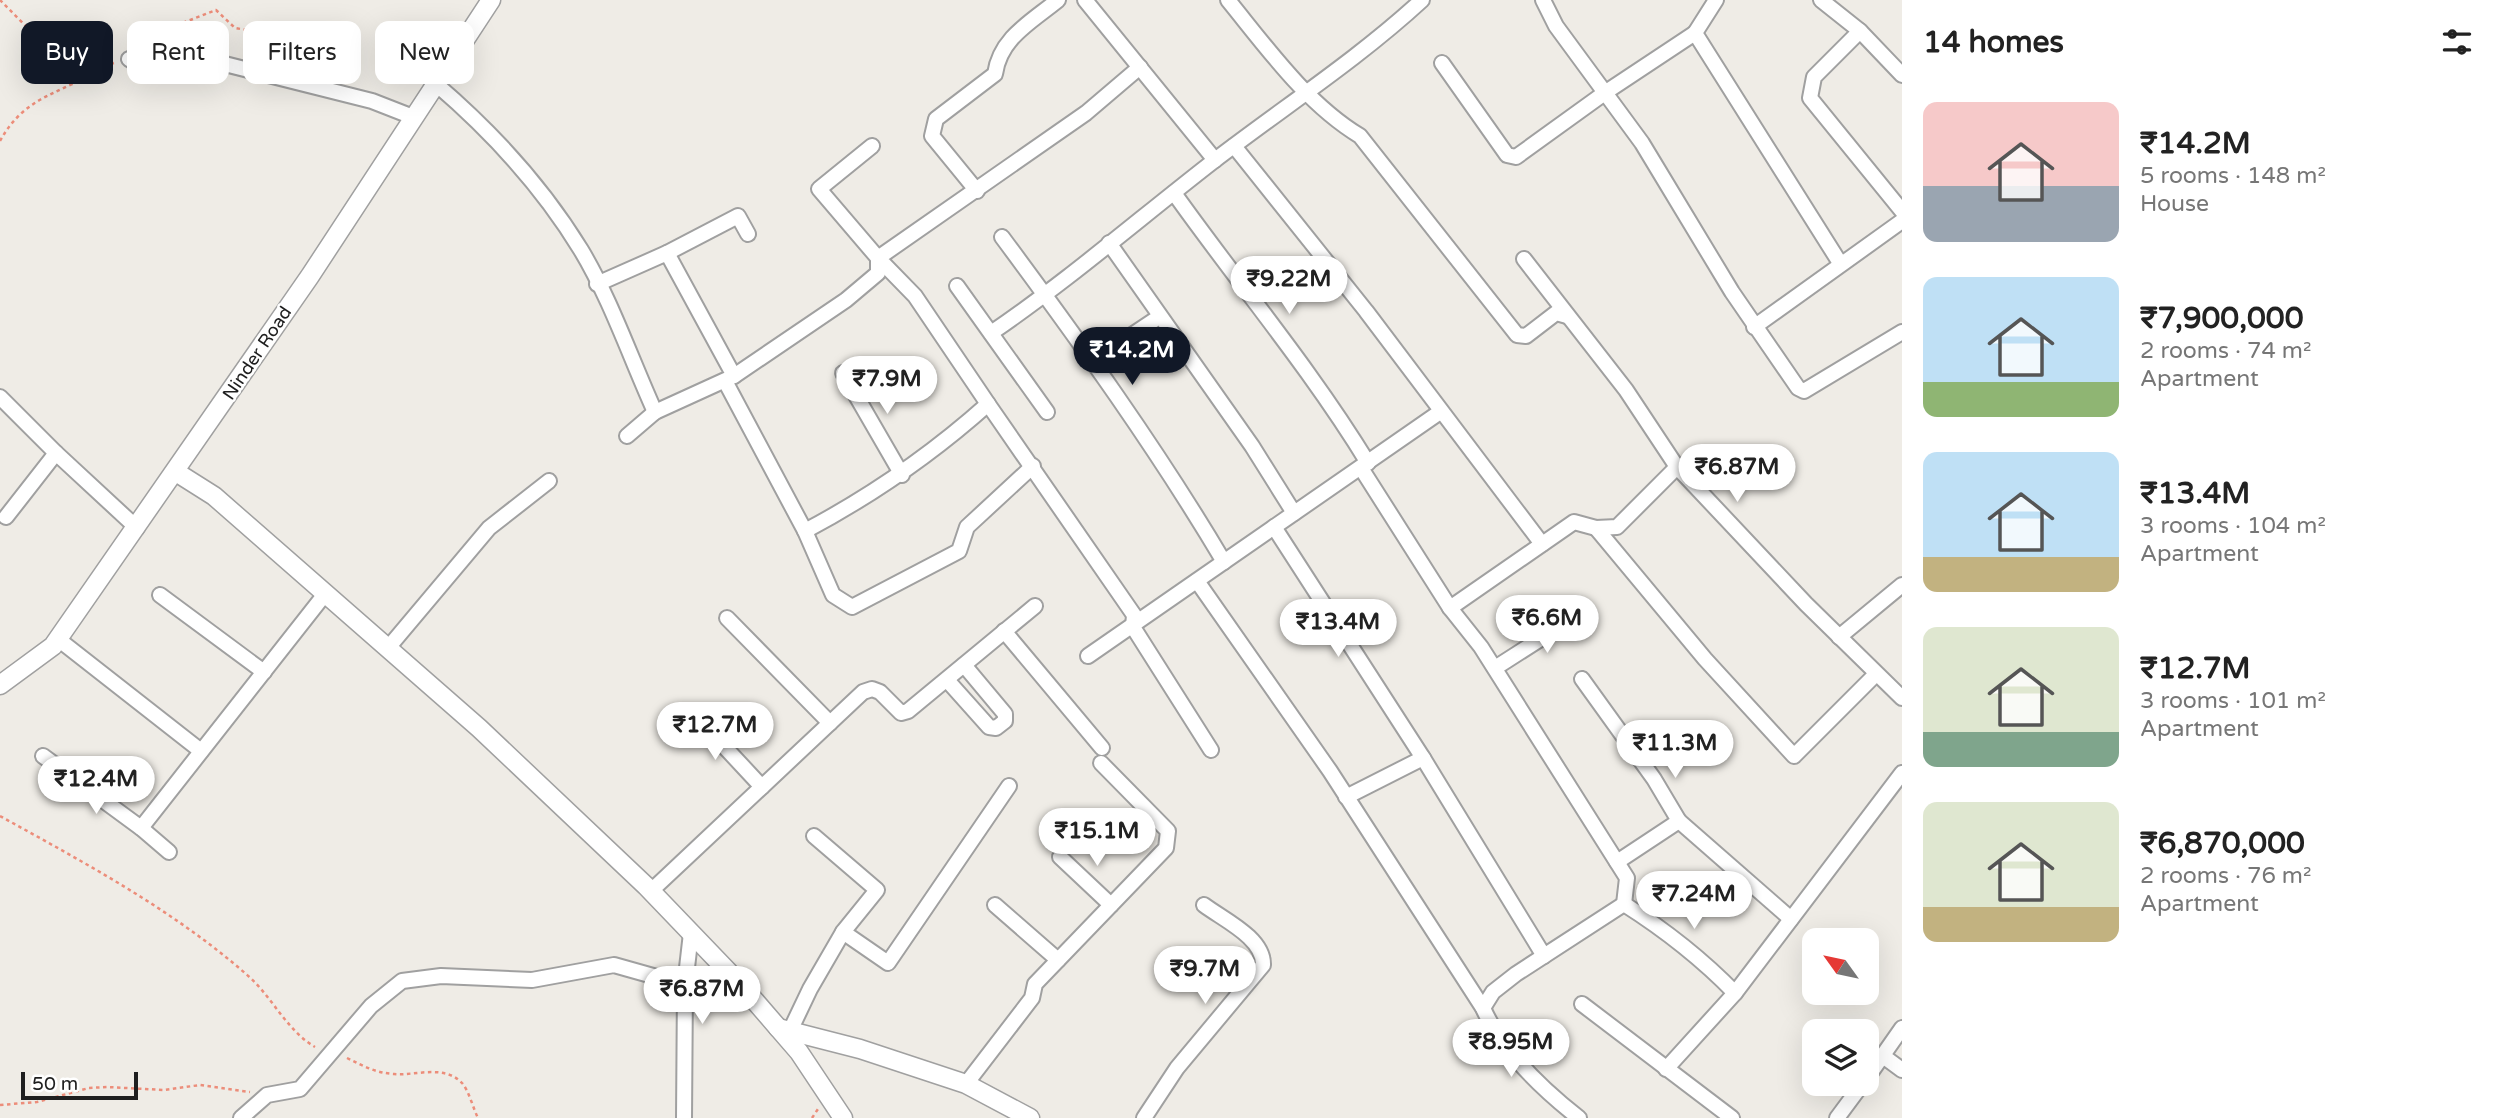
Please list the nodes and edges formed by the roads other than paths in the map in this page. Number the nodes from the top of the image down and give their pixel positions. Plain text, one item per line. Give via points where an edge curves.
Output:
1 (491, 0) edge
2 (1058, 0) edge
3 (1085, 0) edge
4 (1228, 0) edge
5 (1422, 0) edge
6 (1543, 0) edge
7 (1716, 0) edge
8 (1821, 0) edge
9 (474, 26) edge
10 (1860, 31) junction
11 (1695, 33) junction
12 (1441, 63) dead end
13 (229, 65) edge
14 (1140, 67) junction
15 (1902, 75) edge
16 (436, 84) joint
17 (1305, 90) junction
18 (1606, 92) junction
19 (413, 117) junction
20 (872, 146) dead end
21 (1234, 146) junction
22 (1215, 160) junction
23 (977, 191) junction
24 (1174, 192) junction
25 (1902, 211) edge
26 (1902, 221) edge
27 (748, 234) dead end
28 (1002, 237) dead end
29 (1110, 243) junction
30 (667, 253) junction
31 (878, 258) junction
32 (1524, 258) dead end
33 (1840, 263) junction
34 (597, 284) junction
35 (957, 286) dead end
36 (1045, 296) junction
37 (1567, 316) junction
38 (1160, 317) junction
39 (1754, 327) junction
40 (1902, 332) edge
41 (991, 334) junction
42 (1093, 361) junction
43 (843, 373) dead end
44 (729, 379) junction
45 (0, 397) edge
46 (988, 404) junction
47 (654, 412) junction
48 (1047, 412) dead end
49 (1440, 412) junction
50 (627, 436) dead end
51 (56, 453) junction
52 (1365, 465) junction
53 (1033, 466) junction
54 (1677, 467) junction
55 (176, 472) junction
56 (902, 475) junction
57 (549, 481) dead end
58 (1294, 513) junction
59 (6, 517) dead end
60 (1274, 527) junction
61 (136, 528) junction
62 (1596, 528) junction
63 (805, 531) junction
64 (1542, 544) junction
65 (1224, 562) junction
66 (1197, 581) junction
67 (1902, 585) edge
68 (325, 594) junction
69 (160, 595) dead end
70 (1035, 606) dead end
71 (1450, 608) junction
72 (1581, 613) dead end
73 (727, 618) dead end
74 (1133, 627) junction
75 (1004, 631) junction
76 (1839, 637) junction
77 (58, 639) junction
78 (388, 648) junction
79 (1088, 656) dead end
80 (964, 665) junction
81 (1495, 668) junction
82 (264, 672) junction
83 (1876, 674) junction
84 (1582, 679) dead end
85 (947, 680) junction
86 (0, 685) edge
87 (1902, 698) edge
88 (693, 713) dead end
89 (830, 723) junction
90 (1102, 748) dead end
91 (1211, 750) dead end
92 (201, 751) junction
93 (43, 756) dead end
94 (1423, 758) junction
95 (1101, 763) dead end
96 (1902, 774) edge
97 (1009, 786) dead end
98 (762, 787) junction
99 (1346, 797) junction
100 (1679, 821) junction
101 (141, 828) junction
102 (814, 836) dead end
103 (169, 852) dead end
104 (1060, 857) dead end
105 (1617, 862) junction
106 (651, 891) junction
107 (1624, 904) junction
108 (995, 905) dead end
109 (1111, 905) junction
110 (1204, 905) dead end
111 (1791, 919) junction
112 (843, 932) junction
113 (691, 933) junction
114 (1544, 956) junction
115 (1058, 960) junction
116 (685, 985) junction
117 (1735, 993) junction
118 (1582, 1004) dead end
119 (1483, 1008) junction
120 (1902, 1028) edge
121 (784, 1030) junction
122 (1883, 1056) junction
123 (1879, 1062) edge
124 (1666, 1069) junction
125 (1902, 1070) edge
126 (966, 1084) junction
127 (1854, 1096) edge
128 (242, 1118) edge
129 (684, 1118) edge
130 (843, 1118) edge
131 (1030, 1118) edge
132 (1144, 1118) edge
133 (1579, 1118) edge
134 (1732, 1118) edge
135 (1838, 1118) edge

1 - 9 street, Ninder Road
2 - 23 street via 998,54 995,74 936,119 932,136
3 - 14 street
4 - 17 street
5 - 17 street
6 - 18 street via 1556,26
7 - 11 street
8 - 10 street
10 - 15 street
10 - 25 street via 1814,77 1810,98
11 - 18 street
11 - 33 street
12 - 18 street via 1507,155 1516,158
13 - 19 street via 360,97
14 - 22 street
14 - 23 street via 1086,113
16 - 19 street, Ninder Road
16 - 34 street via 486,127 529,177 581,250
17 - 21 street
17 - 37 street via 1337,122 1360,136 1517,335 1526,336 1556,313
18 - 39 street
19 - 55 street, Ninder Road
20 - 31 street via 819,189
21 - 22 street
21 - 49 street
22 - 24 street
23 - 31 street
24 - 29 street
24 - 52 street via 1312,377
26 - 33 street
27 - 30 street via 738,216
28 - 36 street
29 - 36 street
29 - 38 street
30 - 34 street
30 - 44 street
31 - 44 street via 878,273 846,300
31 - 46 street via 915,296
32 - 37 street
33 - 39 street
34 - 47 street
35 - 41 street
36 - 41 street
36 - 42 street
37 - 54 street via 1626,390
38 - 42 street
38 - 58 street
39 - 40 street via 1804,391
41 - 48 street
42 - 65 street
43 - 56 street
44 - 47 street
44 - 63 street
45 - 51 street
46 - 53 street
46 - 56 street
47 - 50 street
49 - 52 street
49 - 64 street
51 - 59 street
51 - 61 street
52 - 58 street
52 - 71 street
53 - 63 street via 967,527 959,551 852,607 833,595
53 - 74 street via 1133,615
54 - 62 street via 1617,527
54 - 76 street
55 - 61 street, Ninder Road
55 - 68 street via 214,496
56 - 63 street
57 - 78 street via 489,528
58 - 60 street
60 - 65 street
60 - 94 street
61 - 77 street, Ninder Road
62 - 64 street via 1574,522
62 - 83 street via 1705,659 1794,756
64 - 71 street
65 - 66 street
66 - 74 street
66 - 99 street
67 - 76 street
68 - 78 street
68 - 82 street
69 - 82 street
70 - 75 street
71 - 81 street
72 - 81 street
73 - 89 street
74 - 79 street
74 - 91 street
75 - 80 street
75 - 90 street
76 - 83 street
77 - 86 street, Ninder Road
77 - 92 street
78 - 106 street
80 - 85 street
80 - 85 street via 1006,715 1005,721 989,727
81 - 105 street
82 - 92 street
83 - 87 street
84 - 100 street
85 - 89 street via 901,713 872,689
88 - 98 street
89 - 98 street
92 - 101 street
93 - 101 street
94 - 99 street
94 - 114 street
95 - 109 street via 1161,823 1169,839 1166,848
96 - 111 street
97 - 112 street via 888,962
98 - 106 street
99 - 119 street
100 - 105 street
100 - 111 street
101 - 103 street
102 - 112 street via 877,890
104 - 109 street
105 - 107 street via 1627,878
106 - 113 street
107 - 114 street
107 - 117 street via 1699,958
108 - 115 street
109 - 115 street
110 - 132 street via 1257,944 1263,965 1177,1068
111 - 117 street
112 - 121 street
113 - 116 street
113 - 121 street
114 - 119 street via 1493,992
115 - 126 street via 1035,984 1032,998
116 - 128 street via 614,965 531,980 441,976 402,981 371,1006 300,1089 267,1095
116 - 129 street
117 - 124 street
118 - 124 street
119 - 133 street via 1490,1025 1518,1061
120 - 122 street
121 - 126 street
121 - 130 street
122 - 123 street
122 - 125 street
124 - 134 street
126 - 131 street
127 - 135 street

